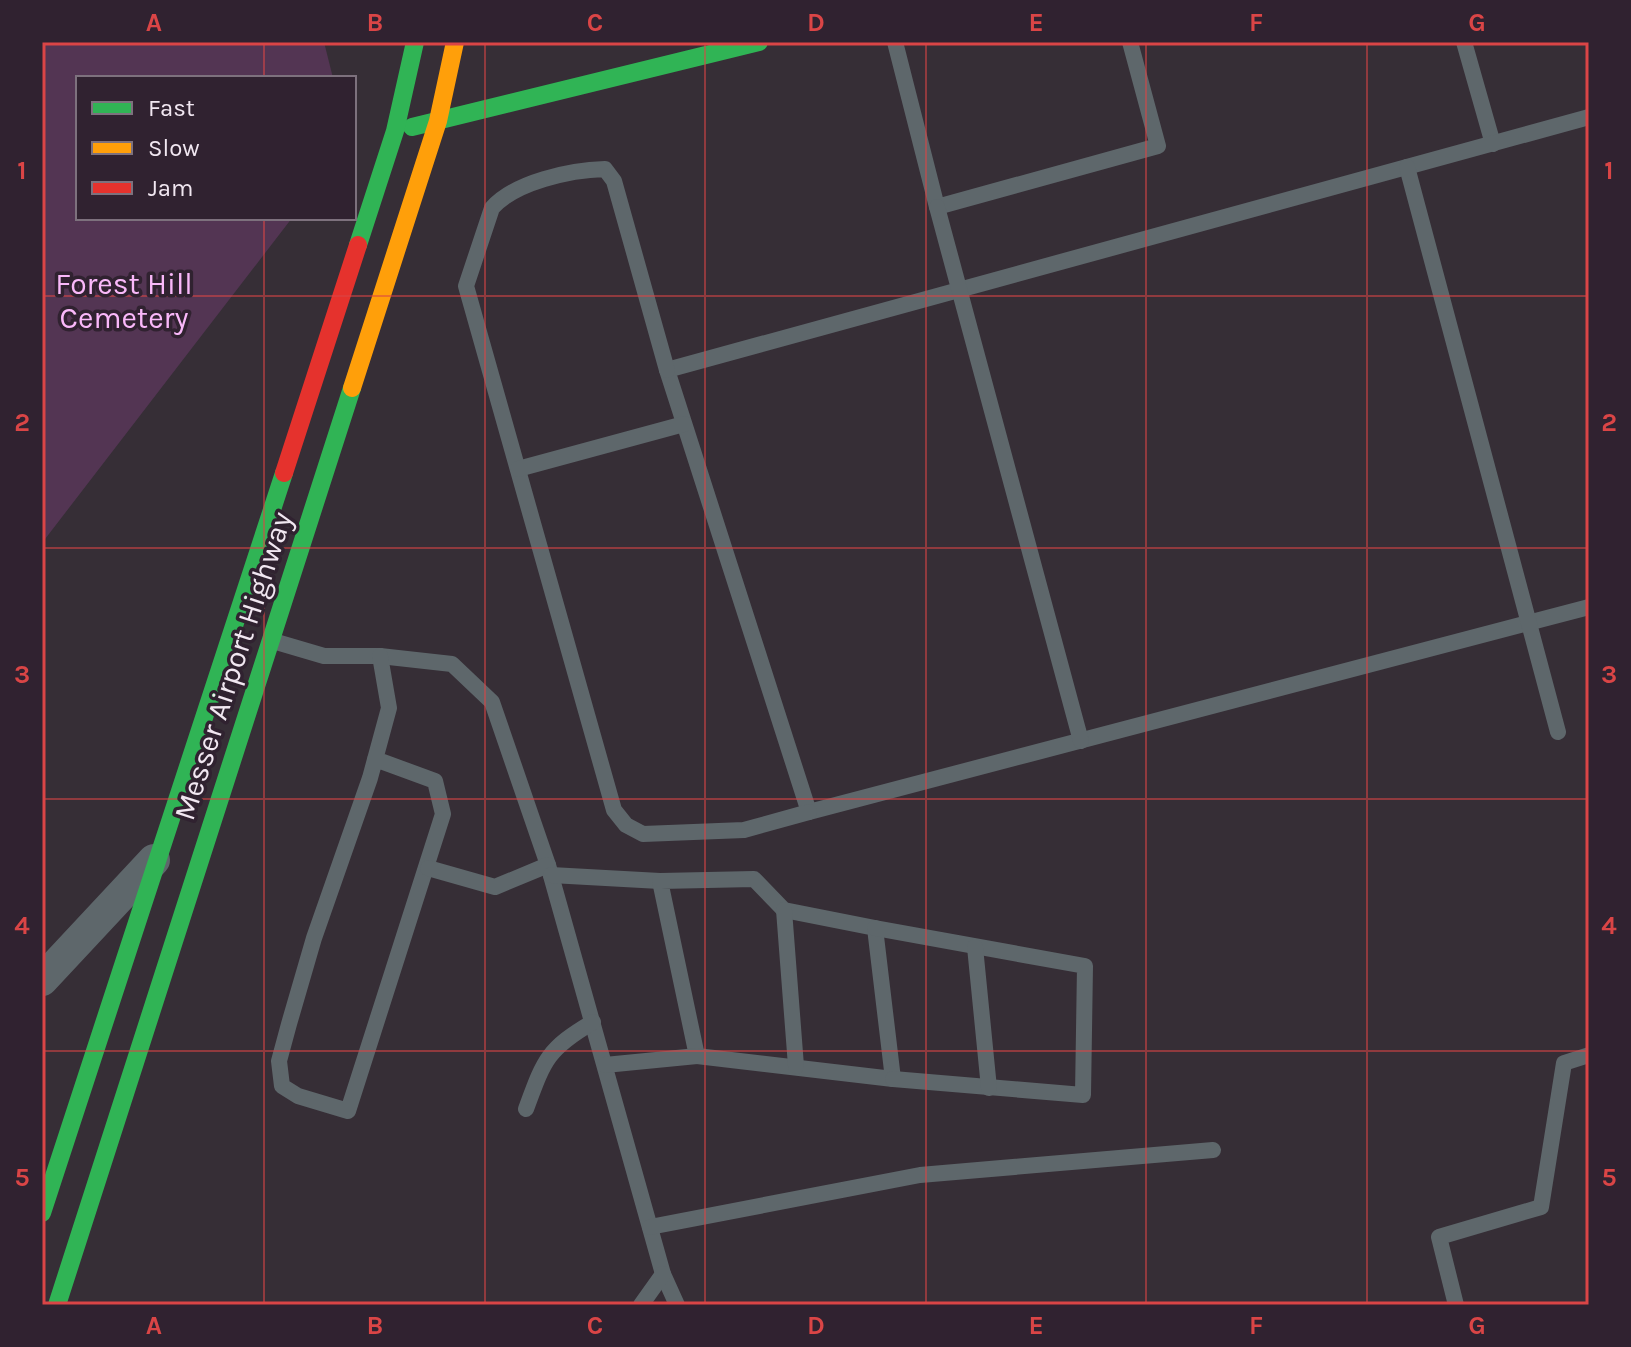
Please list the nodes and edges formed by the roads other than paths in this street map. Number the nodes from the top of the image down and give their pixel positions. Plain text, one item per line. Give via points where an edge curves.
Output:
1 (415, 42) edge
2 (455, 42) edge
3 (759, 42) edge
4 (895, 42) edge
5 (1130, 42) edge
6 (1464, 42) edge
7 (1589, 117) edge
8 (438, 121) junction
9 (395, 131) junction
10 (1493, 144) junction
11 (1407, 167) junction
12 (937, 207) junction
13 (960, 290) junction
14 (667, 370) junction
15 (684, 424) junction
16 (518, 469) junction
17 (1589, 607) edge
18 (1527, 624) junction
19 (252, 634) junction
20 (380, 656) junction
21 (1558, 732) dead end
22 (1081, 741) junction
23 (375, 759) junction
24 (809, 812) junction
25 (160, 853) junction
26 (428, 868) junction
27 (550, 870) junction
28 (660, 881) junction
29 (784, 910) junction
30 (875, 928) junction
31 (975, 947) junction
32 (42, 980) edge
33 (593, 1022) junction
34 (1589, 1055) edge
35 (697, 1056) junction
36 (605, 1065) junction
37 (796, 1066) junction
38 (893, 1079) junction
39 (989, 1088) junction
40 (526, 1109) dead end
41 (1213, 1150) dead end
42 (42, 1213) edge
43 (650, 1227) junction
44 (663, 1274) junction
45 (57, 1305) edge
46 (641, 1305) edge
47 (677, 1305) edge
48 (1456, 1305) edge

1 - 9 main road, Messer Airport Highway
2 - 8 main road, Messer Airport Highway
3 - 8 main road
4 - 12 lane
5 - 12 lane via 1158,146
6 - 10 lane
7 - 10 lane
8 - 9 main road
8 - 19 main road, Messer Airport Highway
9 - 19 main road, Messer Airport Highway
10 - 11 lane
11 - 13 lane
11 - 18 lane
12 - 13 lane
13 - 14 lane
13 - 22 lane
14 - 15 lane
14 - 16 lane via 614,181 605,169 514,190 500,199 492,208 466,286
15 - 16 lane
15 - 24 lane
16 - 24 lane via 614,810 626,825 643,834 744,830
17 - 18 lane
18 - 21 lane
18 - 22 lane
19 - 20 lane via 324,656
19 - 25 main road, Messer Airport Highway
19 - 45 main road, Messer Airport Highway
20 - 23 lane via 389,708
20 - 27 lane via 452,664 492,702
22 - 24 lane
23 - 26 lane via 435,781 443,814
23 - 26 lane via 279,1061 282,1086 298,1096 348,1111
25 - 32 street
25 - 42 main road, Messer Airport Highway
26 - 27 lane via 495,887
27 - 28 lane
27 - 33 lane
28 - 29 lane via 754,879
28 - 35 lane
29 - 30 lane
29 - 37 lane
30 - 31 lane
30 - 38 lane
31 - 39 lane
31 - 39 lane via 1085,966 1083,1095
33 - 36 lane
33 - 40 lane via 557,1043
34 - 48 lane via 1564,1063 1541,1207 1439,1237
35 - 36 lane
35 - 37 lane via 746,1065
36 - 43 lane
37 - 38 lane
38 - 39 lane
41 - 43 lane via 920,1175
43 - 44 lane
44 - 46 lane
44 - 47 lane

